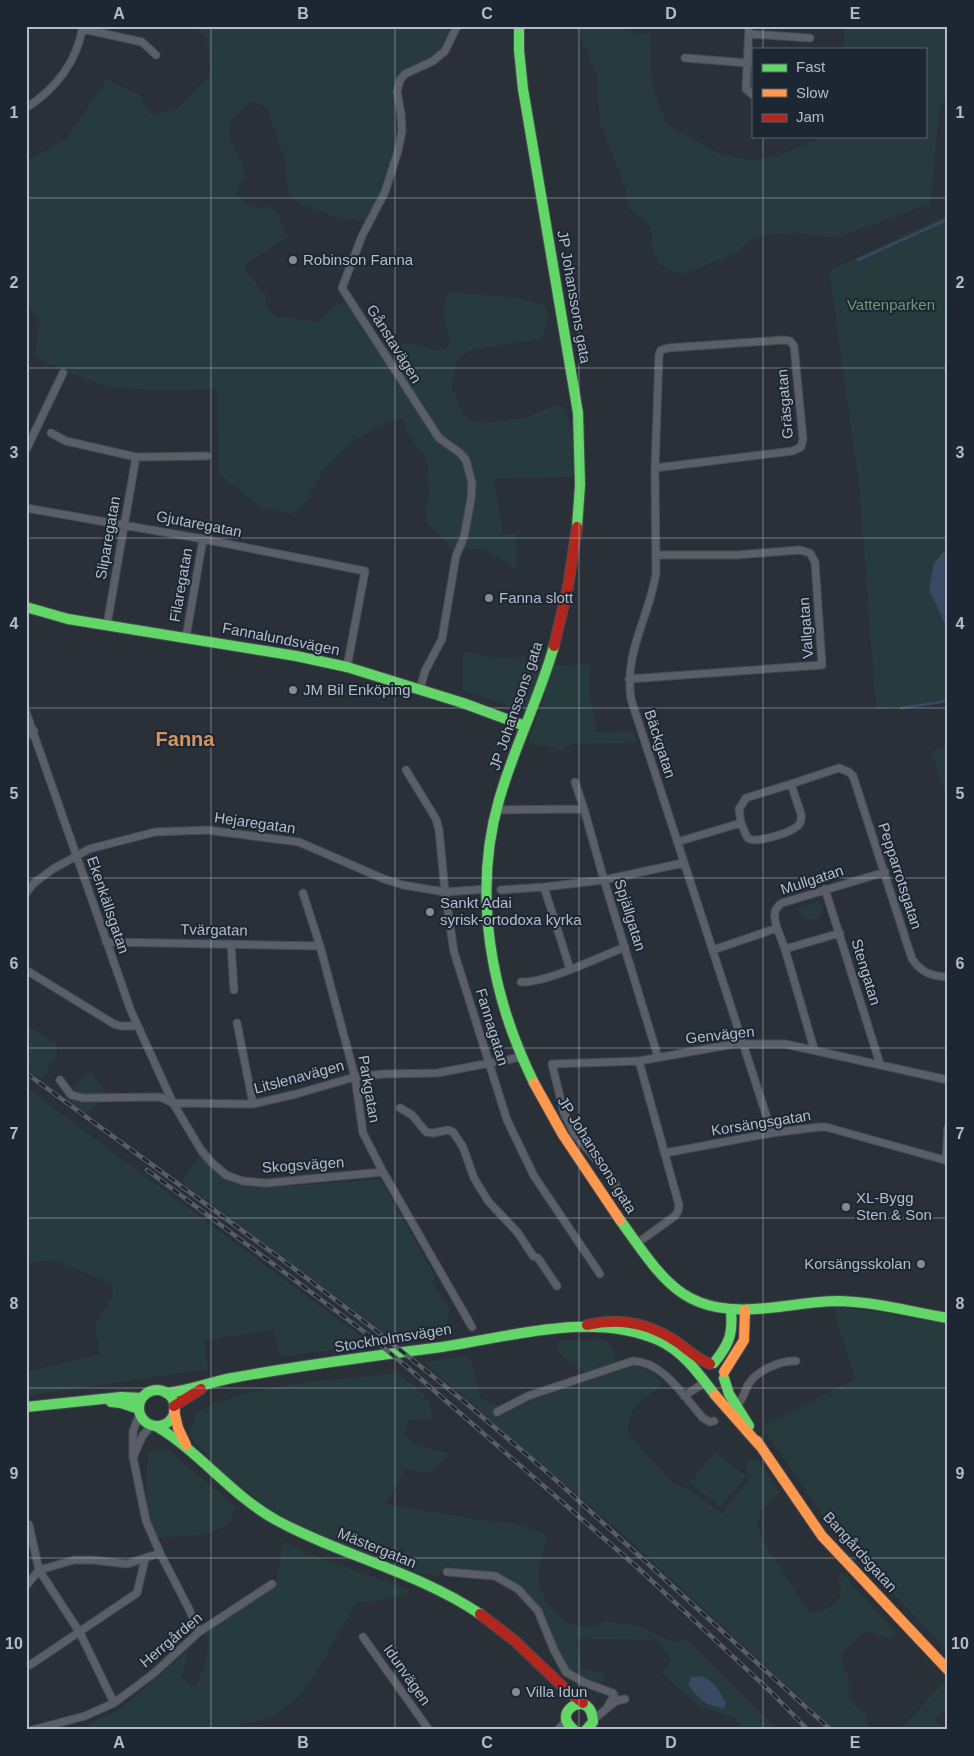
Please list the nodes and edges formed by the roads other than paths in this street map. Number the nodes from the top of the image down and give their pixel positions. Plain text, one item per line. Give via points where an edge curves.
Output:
1 (457, 26) edge
2 (519, 26) edge
3 (83, 28) edge
4 (749, 30) edge
5 (810, 38) dead end
6 (156, 55) dead end
7 (685, 58) dead end
8 (748, 63) junction
9 (752, 94) edge
10 (26, 108) edge
11 (662, 350) joint
12 (63, 373) dead end
13 (51, 433) dead end
14 (26, 450) edge
15 (136, 456) junction
16 (207, 456) dead end
17 (655, 468) junction
18 (26, 508) edge
19 (124, 524) junction
20 (203, 539) junction
21 (656, 555) junction
22 (26, 607) edge
23 (107, 625) junction
24 (186, 637) junction
25 (347, 667) junction
26 (629, 679) junction
27 (420, 689) junction
28 (26, 712) edge
29 (525, 726) junction
30 (34, 731) junction
31 (26, 736) edge
32 (406, 770) dead end
33 (575, 782) dead end
34 (791, 784) junction
35 (584, 809) junction
36 (496, 810) junction
37 (741, 823) junction
38 (678, 842) junction
39 (77, 856) junction
40 (683, 862) junction
41 (885, 872) junction
42 (604, 880) junction
43 (544, 887) junction
44 (487, 889) junction
45 (825, 889) junction
46 (501, 890) dead end
47 (445, 892) junction
48 (26, 893) edge
49 (303, 893) dead end
50 (777, 928) junction
51 (840, 933) junction
52 (106, 942) junction
53 (231, 944) junction
54 (320, 946) junction
55 (625, 947) junction
56 (785, 949) junction
57 (713, 950) junction
58 (570, 969) junction
59 (26, 970) edge
60 (948, 977) edge
61 (521, 982) dead end
62 (234, 990) dead end
63 (236, 1023) dead end
64 (137, 1026) junction
65 (744, 1043) junction
66 (814, 1050) junction
67 (522, 1057) junction
68 (658, 1057) junction
69 (639, 1061) junction
70 (489, 1064) junction
71 (880, 1064) junction
72 (355, 1077) junction
73 (60, 1080) dead end
74 (948, 1080) edge
75 (173, 1102) junction
76 (252, 1104) junction
77 (400, 1108) dead end
78 (948, 1127) edge
79 (772, 1133) junction
80 (665, 1153) junction
81 (947, 1161) edge
82 (383, 1172) junction
83 (618, 1190) dead end
84 (636, 1244) junction
85 (600, 1274) dead end
86 (557, 1286) dead end
87 (745, 1310) junction
88 (731, 1311) junction
89 (948, 1318) edge
90 (472, 1327) dead end
91 (581, 1327) junction
92 (796, 1361) dead end
93 (712, 1364) junction
94 (724, 1375) junction
95 (705, 1382) junction
96 (210, 1384) junction
97 (166, 1392) junction
98 (684, 1396) junction
99 (142, 1398) junction
100 (92, 1400) junction
101 (736, 1406) junction
102 (26, 1407) edge
103 (174, 1408) junction
104 (139, 1411) junction
105 (497, 1412) dead end
106 (714, 1420) dead end
107 (154, 1425) junction
108 (187, 1446) junction
109 (760, 1446) junction
110 (133, 1457) junction
111 (26, 1523) edge
112 (160, 1554) junction
113 (145, 1559) junction
114 (39, 1570) junction
115 (447, 1572) dead end
116 (272, 1584) dead end
117 (26, 1586) edge
118 (199, 1632) junction
119 (80, 1633) junction
120 (363, 1637) dead end
121 (30, 1665) dead end
122 (948, 1670) edge
123 (555, 1680) junction
124 (625, 1699) dead end
125 (114, 1703) junction
126 (586, 1705) junction
127 (608, 1706) junction
128 (567, 1713) junction
129 (591, 1725) edge
130 (566, 1729) edge
131 (32, 1730) edge
132 (429, 1730) edge

1 - 27 street, Gånstavägen via 445,51 400,80 397,92 402,131 398,151 385,192 362,236 342,288 439,438 466,460 472,483 442,639 425,671
2 - 29 street, JP Johanssons gata via 523,90 576,403 581,455 579,516 572,574 541,688
3 - 6 street via 142,42
3 - 10 street via 68,68 50,89
4 - 5 street
4 - 8 street
7 - 8 street
8 - 9 street via 745,82 746,89
11 - 17 street, Bäckgatan via 658,355
11 - 17 street, Gräsgatan via 790,341 794,346 803,439 801,448 797,450
12 - 14 street
13 - 15 street via 66,441
15 - 16 street
15 - 19 street, Sliparegatan
17 - 21 street, Bäckgatan
18 - 19 street, Gjutaregatan
19 - 20 street, Gjutaregatan
19 - 23 street, Sliparegatan
20 - 24 street, Filaregatan
20 - 25 street, Gjutaregatan via 365,572
21 - 26 street, Bäckgatan via 653,590 633,650
21 - 26 street, Vallgatan via 736,555 800,550 810,553 815,562 822,665
22 - 23 street, Fannalundsvägen via 68,619
23 - 24 street, Fannalundsvägen
24 - 25 street, Fannalundsvägen
25 - 27 street, Fannalundsvägen
26 - 38 street, Bäckgatan via 631,699
27 - 29 street, Fannalundsvägen
28 - 30 street, Ekenkällsgatan
29 - 36 street, JP Johanssons gata
30 - 31 street
30 - 39 street, Ekenkällsgatan
32 - 47 street, Fannagatan via 436,819
33 - 35 street, Spjällgatan
34 - 37 street via 746,798 739,809
34 - 37 street via 802,819 794,830 754,840 748,838
34 - 41 street, Pepparrotsgatan via 839,768 849,772
35 - 36 street
35 - 42 street, Spjällgatan
36 - 44 street, JP Johanssons gata via 487,862
37 - 38 street
38 - 40 street, Bäckgatan
39 - 47 street, Hejaregatan via 89,849 155,832 214,830 298,842 384,879
39 - 48 street, Hejaregatan via 44,875
39 - 52 street, Ekenkällsgatan
40 - 42 street
40 - 57 street, Bäckgatan
41 - 45 street, Mullgatan
41 - 60 street, Pepparrotsgatan via 912,959 928,974
42 - 43 street
42 - 55 street, Spjällgatan
43 - 46 street
43 - 58 street
44 - 47 street, Hejaregatan
44 - 67 street, JP Johanssons gata via 488,925 496,978
45 - 50 street, Mullgatan via 779,906 774,914
45 - 51 street, Stengatan
47 - 70 street, Fannagatan via 454,952
49 - 54 street, Parkgatan
50 - 56 street
50 - 57 street
51 - 56 street
51 - 71 street, Stengatan
52 - 53 street, Tvärgatan
52 - 64 street, Ekenkällsgatan
53 - 54 street, Tvärgatan
53 - 62 street
54 - 72 street, Parkgatan
55 - 58 street
55 - 68 street, Spjällgatan
56 - 66 street
57 - 65 street, Bäckgatan
58 - 61 street via 531,983
59 - 64 street via 114,1024
63 - 76 street
64 - 75 street, Ekenkällsgatan
65 - 66 street, Genvägen via 785,1044
65 - 68 street, Genvägen
65 - 79 street, Bäckgatan
66 - 71 street, Genvägen
67 - 70 street, Litslenavägen
67 - 84 street, JP Johanssons gata via 566,1140
68 - 69 street, Genvägen
69 - 80 street
69 - 83 street, Genvägen via 552,1064 564,1113 574,1133
70 - 72 street, Litslenavägen via 437,1073
70 - 85 street, Fannagatan via 507,1120 534,1176
71 - 74 street, Genvägen
72 - 76 street, Litslenavägen
72 - 82 street, Parkgatan via 363,1133
73 - 75 street, Litslenavägen via 71,1095 83,1098 160,1097
75 - 76 street, Litslenavägen
75 - 82 street, Skogsvägen via 194,1140 211,1162 226,1175 243,1182 266,1183
77 - 86 street via 412,1115 426,1132 452,1132 463,1147 474,1178 488,1201 518,1233
78 - 81 street
79 - 80 street, Korsängsgatan
79 - 81 street, Korsängsgatan via 826,1127
80 - 84 street via 678,1198 678,1211
82 - 90 street, Parkgatan
84 - 88 street, JP Johanssons gata via 654,1269 684,1296
87 - 88 street
87 - 89 street via 836,1301
87 - 94 street via 744,1340
88 - 93 street via 730,1340 726,1350
91 - 93 street, Stockholmsvägen via 619,1320 647,1325 668,1335 699,1360
91 - 95 street, Stockholmsvägen via 635,1332 652,1338 681,1355
91 - 96 street, Stockholmsvägen via 229,1378
92 - 101 street via 756,1375
93 - 94 street via 721,1367
93 - 95 street via 702,1372
94 - 95 street via 721,1383 715,1386
94 - 101 street, Bangårdsgatan
95 - 98 street
95 - 109 street, Bangårdsgatan
96 - 97 street, Stockholmsvägen
96 - 103 street, Stockholmsvägen
97 - 99 street via 155,1390
97 - 103 street
98 - 105 street via 654,1367 633,1361 528,1396
98 - 106 street via 703,1418 710,1422
99 - 100 street
99 - 104 street
100 - 102 street
100 - 104 street via 121,1403
101 - 109 street, Bangårdsgatan
103 - 107 street via 170,1420
103 - 108 street, Mästergatan
104 - 107 street via 143,1419
104 - 110 street via 133,1431
107 - 108 street, Mästergatan
107 - 110 street via 143,1435
108 - 123 street, Mästergatan via 227,1485 278,1522 422,1582 476,1610 520,1644
109 - 122 street, Bangårdsgatan via 822,1536
110 - 112 street via 146,1521
111 - 114 street
112 - 113 street
112 - 118 street
113 - 114 street via 127,1564 74,1560
113 - 119 street via 137,1593
114 - 117 street
114 - 119 street
115 - 127 street via 496,1576 518,1589 538,1611 561,1666 572,1676 613,1693
116 - 118 street, Herrgården
118 - 125 street, Herrgården via 153,1674
119 - 121 street
119 - 125 street
120 - 132 street, Idunvägen
123 - 126 street, Mästergatan
123 - 128 street, Mästergatan via 565,1700
124 - 127 street via 616,1700
125 - 131 street, Herrgården via 85,1716
126 - 127 street
126 - 128 street via 573,1705
126 - 129 street via 593,1712
127 - 129 street
128 - 130 street, Mästergatan

